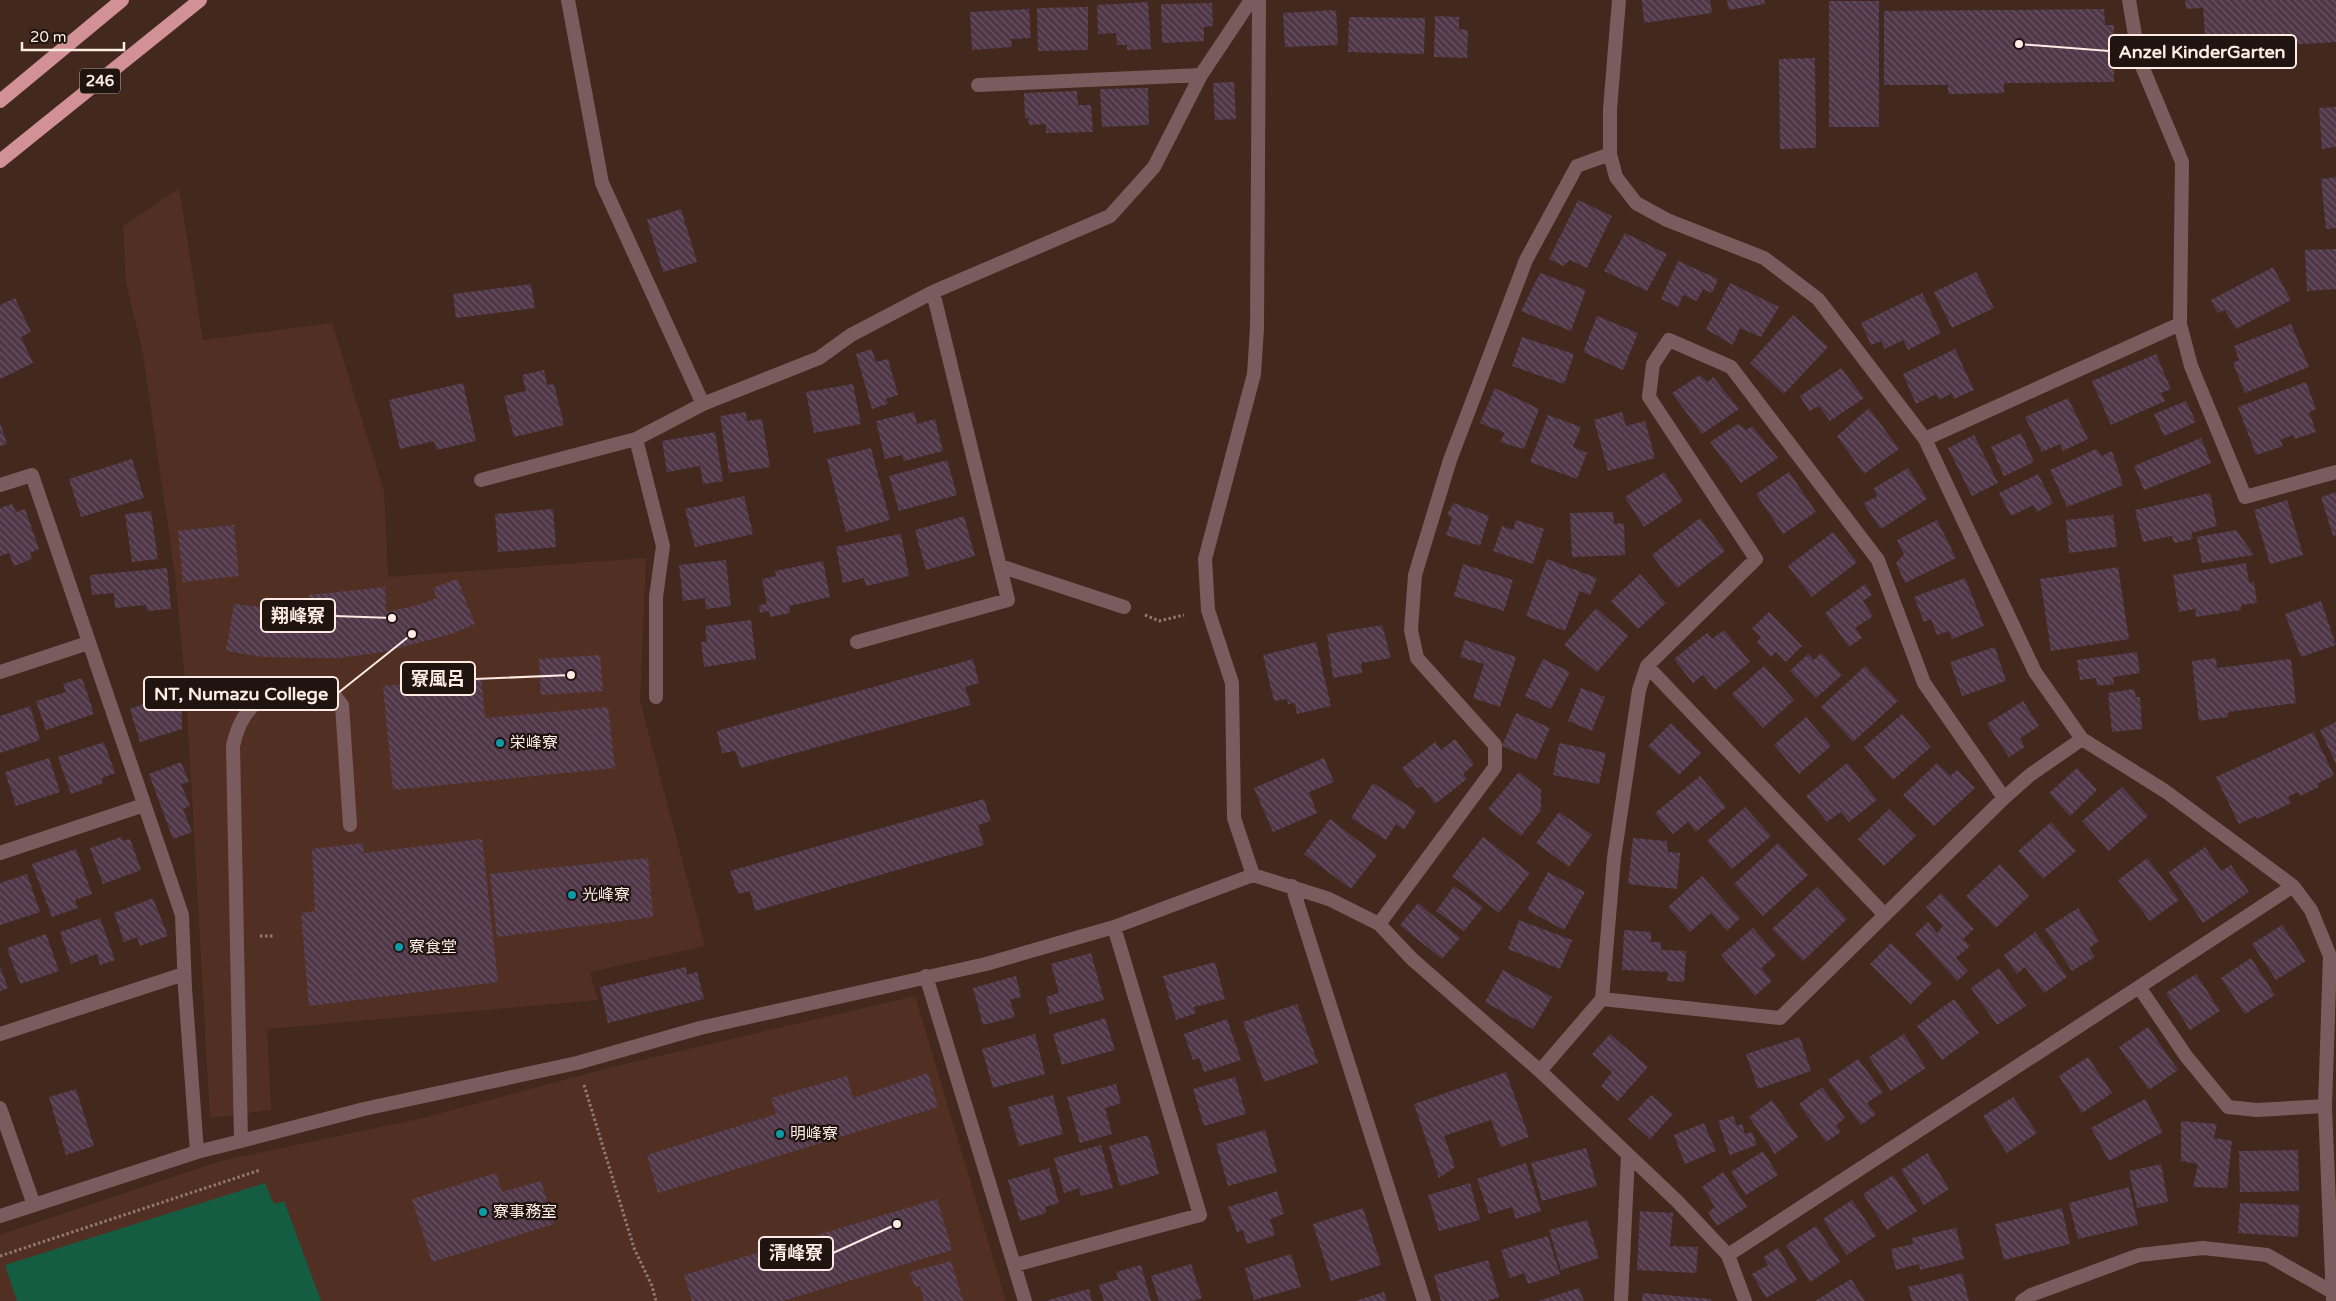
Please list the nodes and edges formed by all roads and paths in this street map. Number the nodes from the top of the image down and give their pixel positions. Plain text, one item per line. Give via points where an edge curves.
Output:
1 (122, 0) edge
2 (200, 0) edge
3 (568, 0) edge
4 (1251, 0) edge
5 (1259, 0) edge
6 (1619, 0) edge
7 (2129, 0) edge
8 (1201, 75) junction
9 (978, 85) dead end
10 (0, 101) edge
11 (1610, 154) junction
12 (0, 161) edge
13 (933, 292) junction
14 (2180, 324) junction
15 (703, 404) junction
16 (636, 439) junction
17 (1925, 440) junction
18 (2336, 472) edge
19 (480, 480) dead end
20 (0, 485) edge
21 (1000, 566) junction
22 (1124, 606) joint
23 (1208, 610) junction
24 (857, 642) dead end
25 (88, 643) junction
26 (1647, 666) junction
27 (0, 672) edge
28 (656, 697) dead end
29 (2082, 739) junction
30 (2004, 798) junction
31 (144, 805) junction
32 (350, 825) dead end
33 (0, 853) edge
34 (1253, 875) junction
35 (1292, 886) junction
36 (2293, 886) junction
37 (1884, 914) junction
38 (1378, 924) junction
39 (1114, 927) junction
40 (184, 974) junction
41 (926, 976) junction
42 (2139, 987) junction
43 (1602, 999) junction
44 (0, 1034) edge
45 (577, 1063) junction
46 (1540, 1071) junction
47 (2325, 1106) junction
48 (0, 1108) edge
49 (241, 1141) junction
50 (197, 1152) junction
51 (1628, 1155) junction
52 (260, 1170) dead end
53 (34, 1205) junction
54 (0, 1216) edge
55 (1728, 1255) junction
56 (0, 1256) edge
57 (1015, 1265) junction
58 (2334, 1296) edge
59 (656, 1301) edge
60 (1025, 1301) edge
61 (1424, 1301) edge
62 (1621, 1301) edge
63 (1745, 1301) edge
64 (2022, 1301) edge

1 - 10 highway
2 - 12 highway, 246
3 - 15 street via 602,183
4 - 8 street
5 - 23 street via 1254,374 1205,559
6 - 11 street via 1610,109
7 - 14 street via 2139,59 2182,162
8 - 9 street
8 - 13 street via 1154,167 1110,216
11 - 17 street via 1616,177 1636,203 1668,220 1764,258 1818,299
11 - 38 street via 1577,166 1526,260 1450,460 1415,575 1411,630 1417,658 1495,745 1495,767
13 - 15 street via 851,336 819,358
13 - 21 street
14 - 17 street
14 - 18 street via 2191,366 2245,497
15 - 16 street
16 - 19 street
16 - 28 street via 662,546 656,597
17 - 29 street via 2035,672
20 - 25 street via 32,475
21 - 22 street
21 - 24 street via 1008,600
22 - 23 path via 1159,621
23 - 34 street via 1232,683 1234,818
25 - 27 street
25 - 31 street
26 - 30 street via 1756,559 1649,397 1653,364 1669,340 1731,367 1878,560 1924,683
26 - 37 street
26 - 43 street via 1639,690 1614,858
29 - 30 street via 2030,775
29 - 36 street via 2166,791
30 - 37 street
31 - 33 street
31 - 40 street via 182,915
32 - 49 street via 342,705 331,691 271,695 252,704 238,725 233,746
34 - 35 street
34 - 39 street
35 - 38 street via 1329,899
35 - 61 street
36 - 42 street
36 - 47 street via 2311,910 2330,956
37 - 43 street via 1780,1018
38 - 46 street via 1412,959
39 - 41 street via 986,964
39 - 57 street via 1200,1215
40 - 44 street
40 - 50 street
41 - 45 street via 700,1028
41 - 57 street
42 - 47 street via 2186,1056 2228,1107 2257,1110
42 - 55 street
43 - 46 street
45 - 49 street via 364,1109
45 - 59 path via 634,1248
46 - 51 street
47 - 58 street
48 - 53 street
49 - 50 street
50 - 53 street
51 - 55 street
51 - 62 street
52 - 56 path
53 - 54 street
55 - 63 street
57 - 60 street
58 - 64 street via 2267,1255 2203,1248 2139,1255

